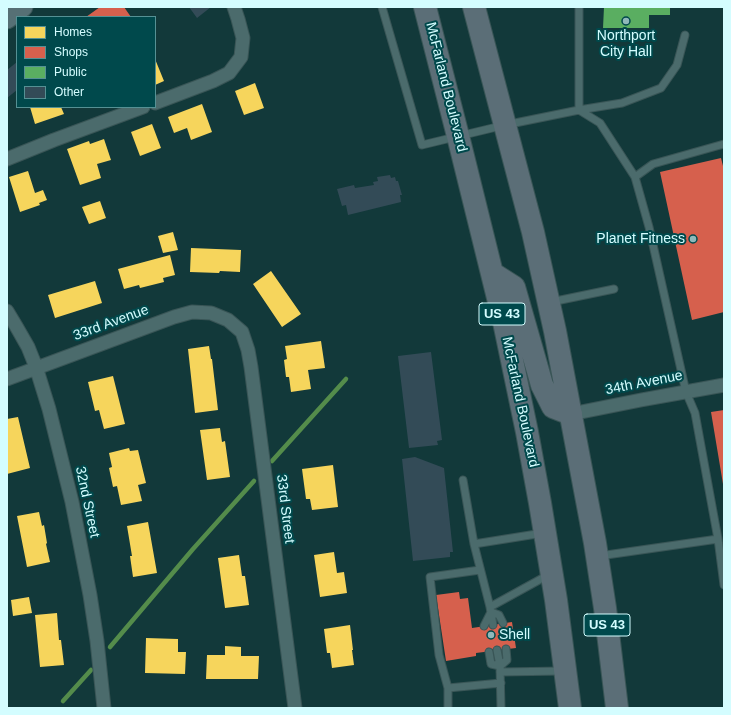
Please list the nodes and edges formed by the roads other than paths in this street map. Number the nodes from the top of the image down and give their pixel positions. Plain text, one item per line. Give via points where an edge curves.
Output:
1 (24, 7) edge
2 (234, 7) edge
3 (382, 7) edge
4 (425, 7) edge
5 (474, 7) edge
6 (579, 7) edge
7 (7, 19) edge
8 (684, 35) dead end
9 (156, 103) edge
10 (140, 108) edge
11 (579, 110) junction
12 (505, 125) junction
13 (458, 136) junction
14 (724, 144) edge
15 (7, 159) edge
16 (635, 177) junction
17 (492, 273) junction
18 (614, 289) dead end
19 (549, 302) junction
20 (7, 311) edge
21 (228, 320) joint
22 (36, 367) junction
23 (7, 379) edge
24 (724, 385) edge
25 (686, 392) junction
26 (571, 414) junction
27 (463, 480) dead end
28 (545, 533) junction
29 (718, 538) junction
30 (474, 544) junction
31 (722, 552) edge
32 (597, 556) junction
33 (480, 570) junction
34 (552, 573) junction
35 (724, 585) edge
36 (491, 609) junction
37 (503, 623) dead end
38 (493, 624) dead end
39 (484, 626) dead end
40 (506, 649) dead end
41 (498, 650) dead end
42 (488, 652) dead end
43 (500, 669) junction
44 (565, 671) junction
45 (501, 683) junction
46 (448, 688) junction
47 (104, 708) edge
48 (295, 708) edge
49 (448, 708) edge
50 (501, 708) edge
51 (570, 708) edge
52 (617, 708) edge

1 - 7 main road
2 - 9 street via 242,38 241,57 229,72 213,82
3 - 13 lane via 422,145
4 - 13 highway, McFarland Boulevard / US 43
5 - 12 highway, US 43
6 - 11 lane
8 - 11 lane via 677,65 661,88 622,103
10 - 15 street
11 - 12 lane
11 - 16 lane via 600,123
12 - 13 lane
12 - 19 highway, US 43
13 - 17 highway, McFarland Boulevard / US 43
14 - 16 lane via 653,164
16 - 25 lane via 649,227
17 - 26 highway via 514,287 542,385 553,407
17 - 28 highway, McFarland Boulevard / US 43 via 527,432
18 - 19 lane
19 - 26 highway, US 43
20 - 22 street, 32nd Street via 28,347
21 - 22 street, 33rd Avenue via 211,313 192,312
21 - 48 street, 33rd Street via 242,332 251,367
22 - 23 street, 33rd Avenue
22 - 47 street, 32nd Street via 74,509 97,641
24 - 25 street, 34th Avenue
25 - 26 street, 34th Avenue
25 - 29 lane via 695,413
26 - 32 highway, US 43
27 - 30 lane
28 - 30 lane
28 - 34 highway, McFarland Boulevard / US 43
29 - 31 lane
29 - 32 lane
30 - 33 lane
31 - 35 lane
32 - 52 highway, US 43
33 - 36 lane
33 - 46 lane via 430,577 439,655
34 - 36 lane
34 - 44 highway, McFarland Boulevard / US 43
36 - 37 lane via 499,615
36 - 38 lane
36 - 39 lane
40 - 43 lane via 507,660
41 - 43 lane
42 - 43 lane via 491,664
43 - 44 lane
43 - 45 lane
44 - 51 highway, McFarland Boulevard / US 43
45 - 46 lane
45 - 50 lane
46 - 49 lane

